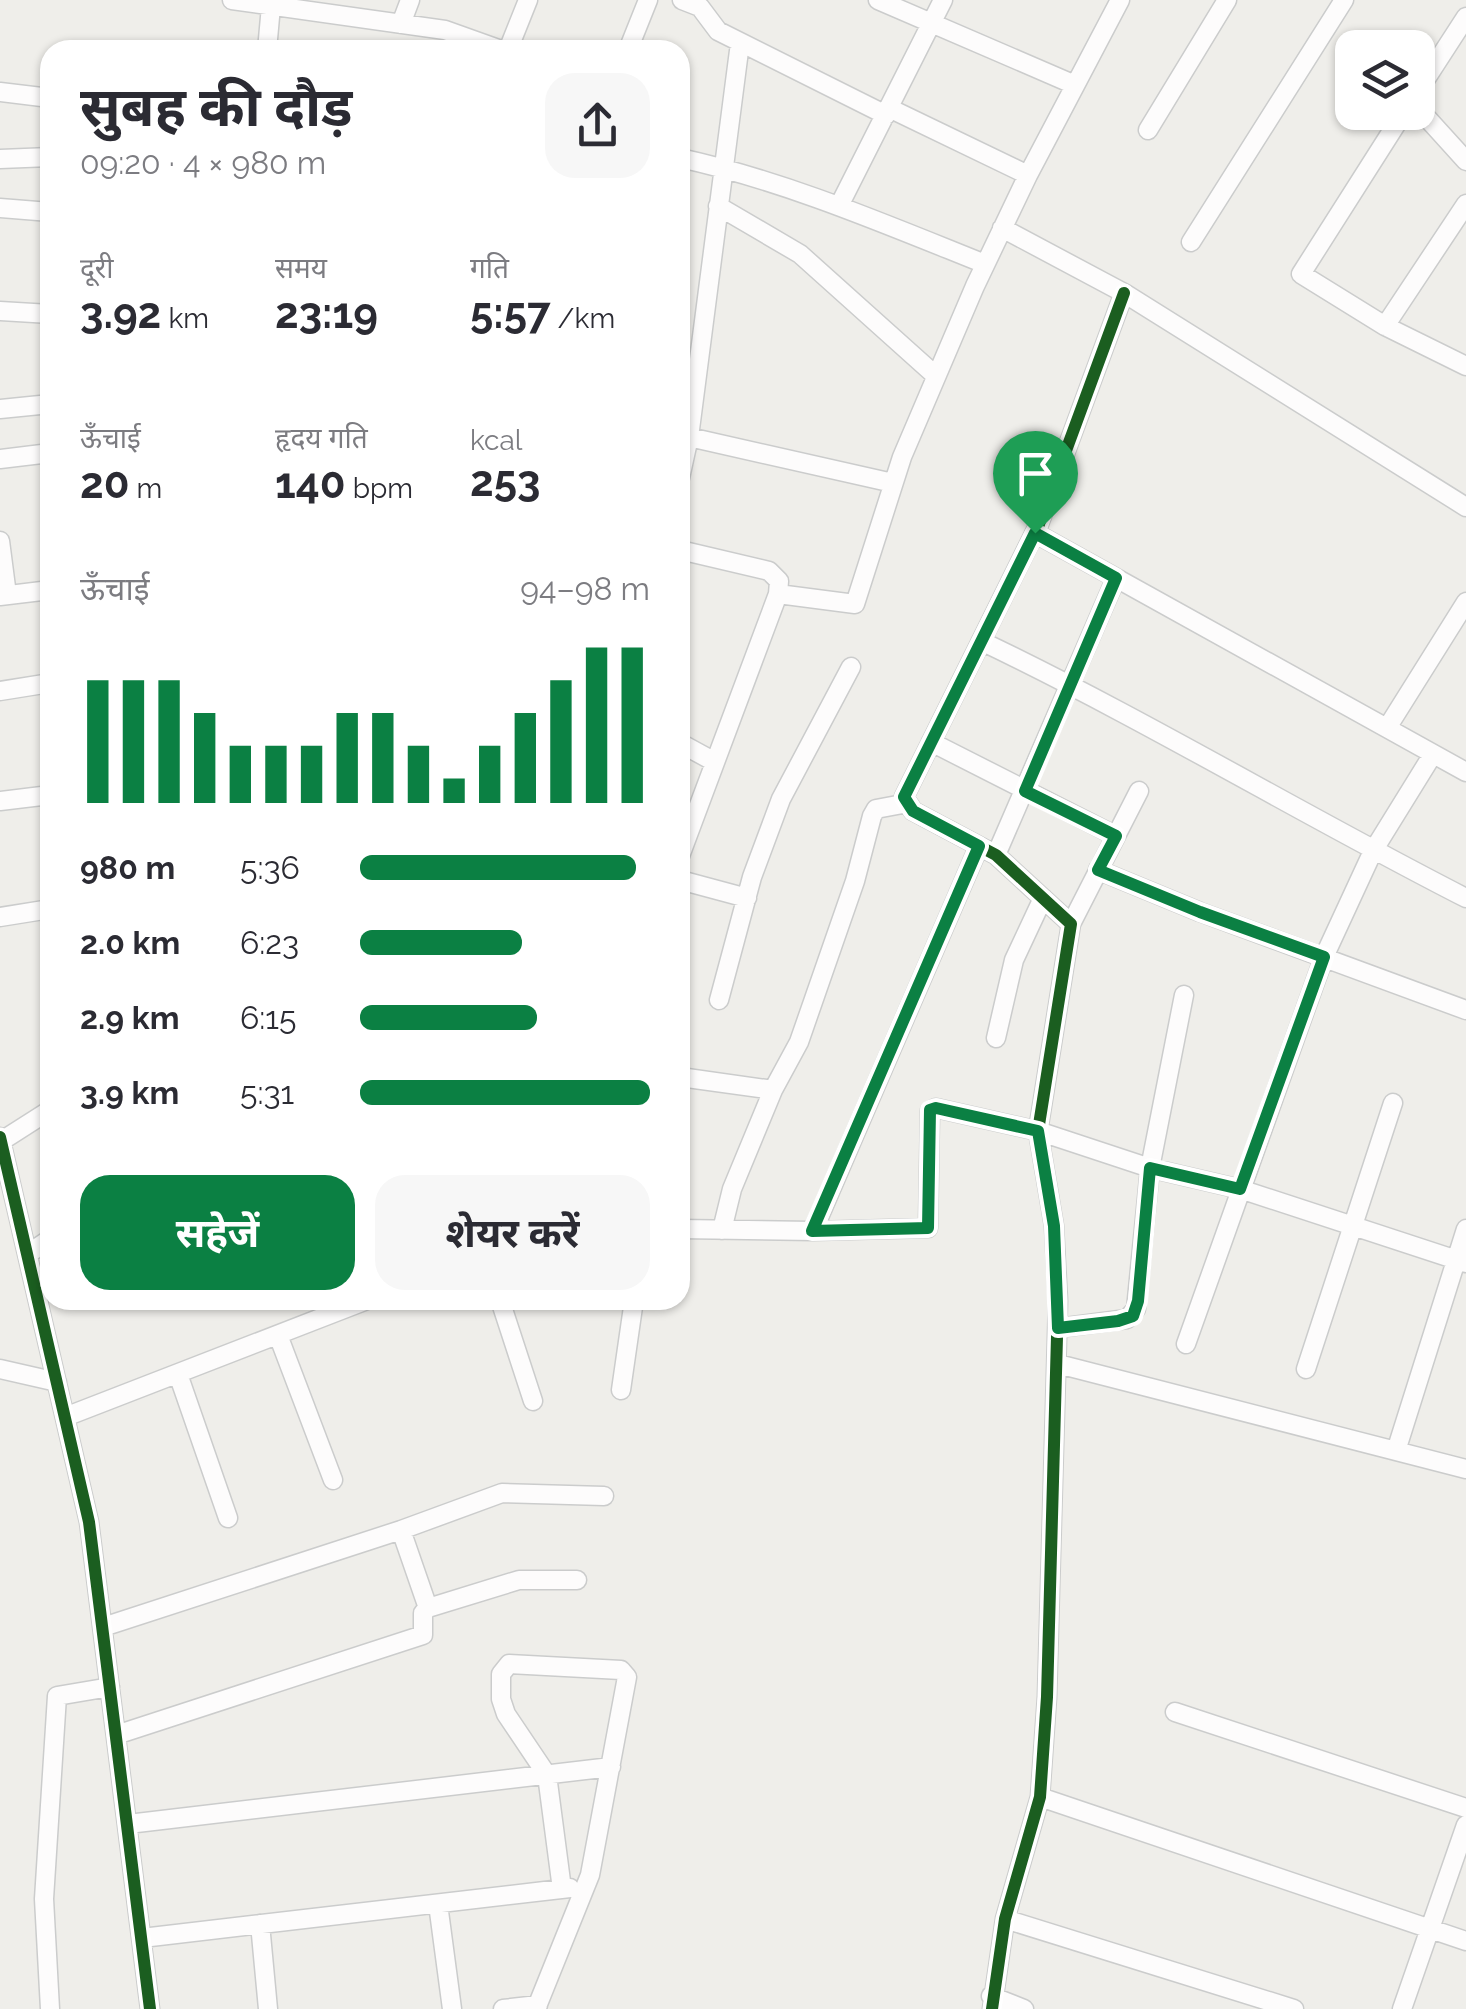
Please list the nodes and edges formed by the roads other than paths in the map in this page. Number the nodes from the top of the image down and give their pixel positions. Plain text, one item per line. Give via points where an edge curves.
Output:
1 (232, 0) edge
2 (410, 0) edge
3 (528, 0) edge
4 (648, 0) edge
5 (682, 0) edge
6 (878, 0) edge
7 (943, 0) edge
8 (1120, 0) edge
9 (1227, 0) edge
10 (1344, 0) edge
11 (279, 4) edge
12 (1466, 17) edge
13 (401, 24) junction
14 (931, 25) junction
15 (270, 40) edge
16 (475, 40) edge
17 (510, 40) edge
18 (632, 40) edge
19 (740, 43) junction
20 (1435, 65) edge
21 (1075, 86) junction
22 (0, 92) edge
23 (40, 97) edge
24 (888, 112) junction
25 (1435, 126) edge
26 (1148, 130) dead end
27 (1393, 130) edge
28 (40, 157) edge
29 (0, 159) edge
30 (690, 160) edge
31 (1466, 160) edge
32 (723, 168) junction
33 (1028, 175) junction
34 (1466, 204) edge
35 (718, 206) junction
36 (839, 206) junction
37 (0, 208) edge
38 (40, 211) edge
39 (1002, 228) junction
40 (1191, 242) dead end
41 (985, 264) junction
42 (1124, 293) junction
43 (0, 312) edge
44 (40, 314) edge
45 (1385, 326) junction
46 (1466, 366) edge
47 (936, 376) junction
48 (40, 405) edge
49 (0, 410) edge
50 (690, 429) edge
51 (690, 437) edge
52 (40, 454) edge
53 (0, 459) edge
54 (893, 483) junction
55 (1466, 507) edge
56 (1035, 533) junction
57 (0, 541) edge
58 (690, 552) edge
59 (1116, 578) junction
60 (40, 591) edge
61 (778, 594) junction
62 (3, 596) edge
63 (1466, 602) edge
64 (981, 641) junction
65 (850, 668) dead end
66 (40, 684) edge
67 (1072, 684) junction
68 (0, 690) edge
69 (1387, 728) junction
70 (931, 742) junction
71 (690, 749) edge
72 (1434, 754) junction
73 (714, 761) junction
74 (1466, 772) edge
75 (1025, 791) junction
76 (1139, 791) dead end
77 (40, 796) edge
78 (690, 800) edge
79 (0, 801) edge
80 (908, 803) junction
81 (1116, 836) junction
82 (987, 851) junction
83 (1372, 851) junction
84 (1098, 870) junction
85 (690, 883) edge
86 (747, 898) junction
87 (1043, 898) junction
88 (1466, 898) edge
89 (40, 911) edge
90 (0, 917) edge
91 (1071, 924) junction
92 (1324, 957) junction
93 (1184, 995) dead end
94 (720, 1000) dead end
95 (1466, 1010) edge
96 (996, 1038) dead end
97 (690, 1078) edge
98 (773, 1090) junction
99 (1393, 1103) dead end
100 (40, 1116) edge
101 (1038, 1131) junction
102 (0, 1140) edge
103 (1150, 1168) junction
104 (1240, 1189) junction
105 (1352, 1226) junction
106 (690, 1229) edge
107 (1466, 1229) edge
108 (722, 1230) junction
109 (812, 1231) junction
110 (40, 1246) edge
111 (28, 1254) junction
112 (1461, 1261) edge
113 (40, 1307) edge
114 (41, 1310) edge
115 (324, 1310) edge
116 (503, 1310) edge
117 (633, 1310) edge
118 (1058, 1328) junction
119 (278, 1335) junction
120 (1186, 1344) dead end
121 (1058, 1364) junction
122 (0, 1369) edge
123 (1306, 1369) dead end
124 (178, 1374) junction
125 (57, 1382) junction
126 (622, 1390) dead end
127 (533, 1401) dead end
128 (65, 1418) junction
129 (1396, 1452) junction
130 (1466, 1469) edge
131 (333, 1480) dead end
132 (604, 1496) dead end
133 (228, 1518) dead end
134 (402, 1530) junction
135 (577, 1580) dead end
136 (428, 1608) junction
137 (102, 1627) junction
138 (110, 1687) junction
139 (1175, 1712) dead end
140 (116, 1734) junction
141 (611, 1767) junction
142 (547, 1775) junction
143 (1040, 1796) junction
144 (1466, 1808) edge
145 (128, 1824) junction
146 (1466, 1827) edge
147 (585, 1886) junction
148 (562, 1889) junction
149 (438, 1904) junction
150 (1005, 1919) junction
151 (260, 1924) junction
152 (1429, 1930) junction
153 (142, 1938) junction
154 (1466, 1941) edge
155 (992, 2002) edge
156 (537, 2007) edge
157 (50, 2009) edge
158 (150, 2009) edge
159 (268, 2009) edge
160 (452, 2009) edge
161 (503, 2009) edge
162 (1024, 2009) edge
163 (1294, 2009) edge
164 (1402, 2009) edge

1 - 11 street
2 - 13 street
3 - 17 street
4 - 18 street
5 - 19 street via 700,7 718,32
6 - 14 street
7 - 14 street
8 - 21 street
9 - 26 street
10 - 40 street
11 - 13 street
11 - 15 street
12 - 20 street
13 - 16 street
14 - 21 street
14 - 24 street
19 - 24 street
19 - 32 street
21 - 33 street
22 - 23 street
24 - 33 street
24 - 36 street
25 - 31 street
27 - 45 street via 1301,274
28 - 29 street
30 - 32 street
32 - 35 street
32 - 36 street
33 - 39 street
34 - 45 street
35 - 47 street via 813,265
35 - 50 street
36 - 41 street
37 - 38 street
39 - 41 street
39 - 42 street
41 - 47 street
42 - 55 street
42 - 56 street
43 - 44 street
45 - 46 street
47 - 54 street
48 - 49 street
51 - 54 street
52 - 53 street
54 - 61 street via 854,604
56 - 59 street
56 - 64 street
57 - 62 street
58 - 61 street via 769,571 780,581
59 - 67 street
59 - 69 street
60 - 62 street
61 - 73 street
63 - 69 street
64 - 67 street
64 - 70 street
65 - 86 street via 782,800
66 - 68 street
67 - 75 street
67 - 83 street
69 - 72 street
70 - 75 street
70 - 80 street via 904,797
71 - 73 street
72 - 74 street
72 - 83 street
73 - 78 street
75 - 81 street
75 - 82 street
76 - 81 street
77 - 79 street
80 - 82 street
80 - 98 street via 876,809 872,816 799,1042
81 - 84 street
82 - 87 street
82 - 109 street
83 - 88 street
83 - 92 street
84 - 91 street
84 - 92 street
85 - 86 street
86 - 94 street
87 - 91 street
87 - 96 street via 1014,960
89 - 90 street
91 - 101 street
92 - 95 street
92 - 104 street
93 - 103 street
97 - 98 street
98 - 108 street
99 - 105 street
100 - 102 street
101 - 103 street
101 - 109 street via 930,1110 928,1228
101 - 118 street via 1054,1226
102 - 111 street
103 - 104 street
103 - 118 street via 1133,1316
104 - 105 street
104 - 120 street
105 - 112 street
105 - 123 street
106 - 108 street
107 - 112 street
108 - 109 street
110 - 111 street
111 - 113 street
112 - 129 street
114 - 125 street
115 - 119 street
116 - 127 street
117 - 126 street
118 - 121 street
119 - 124 street
119 - 131 street
121 - 129 street
121 - 143 street
122 - 125 street
124 - 128 street
124 - 133 street
125 - 128 street
128 - 137 street via 89,1522
129 - 130 street
132 - 134 street via 502,1494
134 - 136 street
134 - 137 street
135 - 136 street via 519,1580
136 - 140 street via 422,1635
137 - 138 street
138 - 140 street
138 - 157 street via 57,1696 44,1898
139 - 144 street
140 - 145 street
141 - 142 street
141 - 142 street via 624,1671 509,1664 502,1674 503,1708
141 - 147 street
142 - 145 street
142 - 148 street
143 - 150 street
143 - 152 street
145 - 153 street
146 - 152 street
147 - 148 street
147 - 156 street
148 - 149 street
149 - 151 street
149 - 160 street
150 - 155 street
150 - 163 street
151 - 153 street
151 - 159 street
152 - 154 street
152 - 164 street
153 - 158 street
155 - 162 street
156 - 161 street

